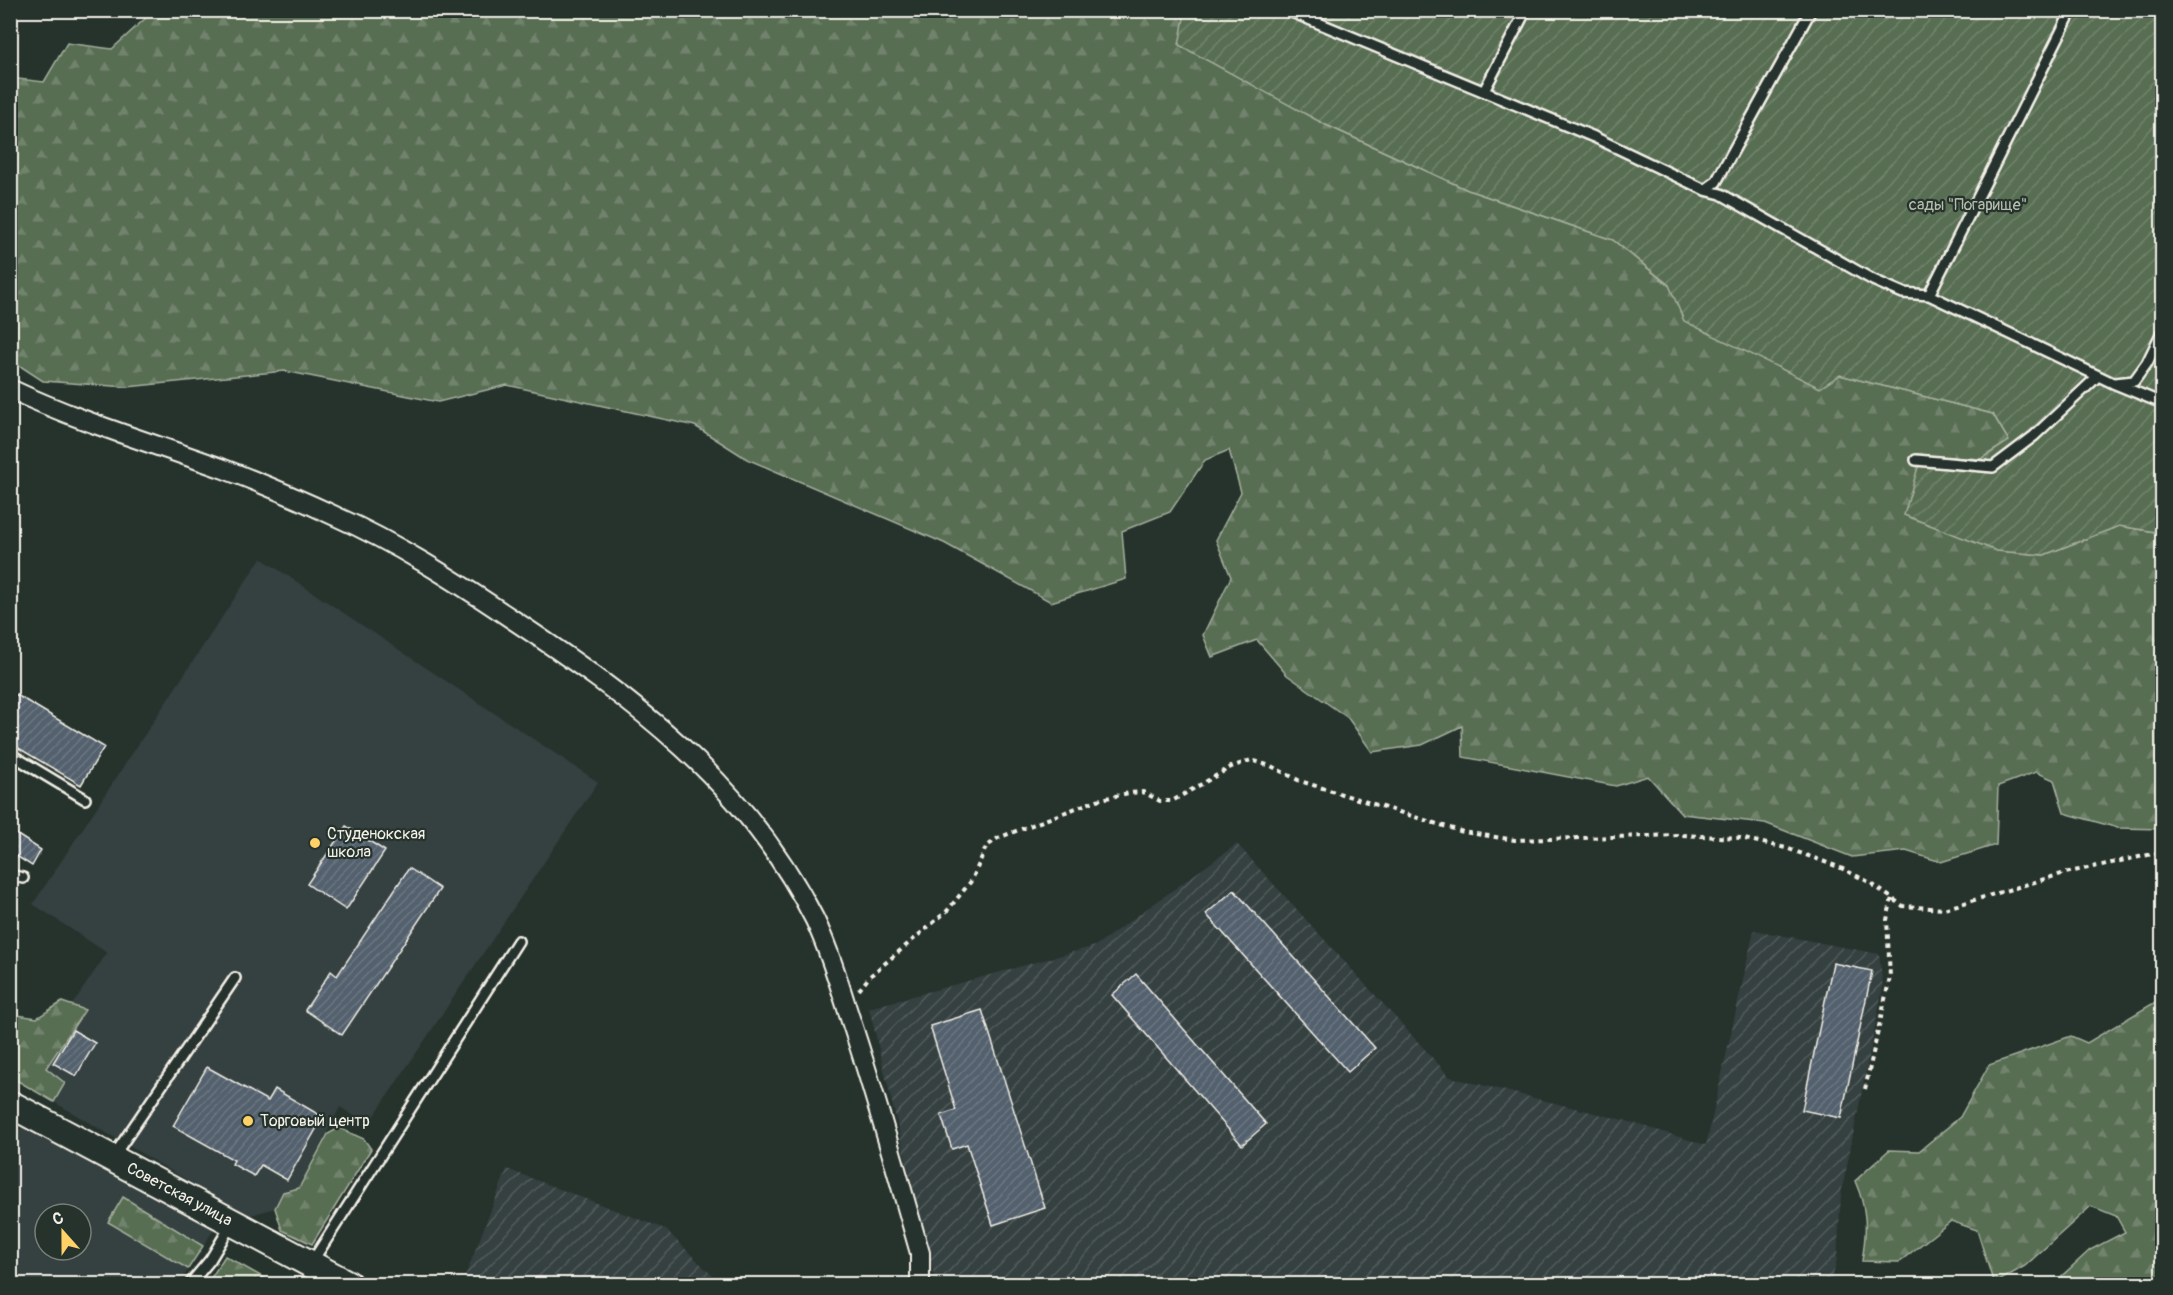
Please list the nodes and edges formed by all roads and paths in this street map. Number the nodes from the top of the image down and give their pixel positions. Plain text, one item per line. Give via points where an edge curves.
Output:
1 (1287, 10) edge
2 (1527, 10) edge
3 (1811, 10) edge
4 (2072, 10) edge
5 (1484, 91) junction
6 (1705, 190) junction
7 (1929, 295) junction
8 (2163, 332) edge
9 (2098, 376) junction
10 (2113, 383) junction
11 (10, 389) edge
12 (2163, 403) edge
13 (1916, 460) dead end
14 (10, 754) edge
15 (85, 799) dead end
16 (2163, 852) edge
17 (10, 874) edge
18 (23, 878) dead end
19 (1892, 898) junction
20 (518, 940) dead end
21 (235, 978) dead end
22 (849, 1012) junction
23 (1865, 1089) dead end
24 (13, 1108) edge
25 (111, 1159) junction
26 (232, 1223) junction
27 (310, 1265) junction
28 (190, 1284) edge
29 (348, 1284) edge
30 (920, 1284) edge

1 - 5 lane
2 - 5 lane
3 - 6 lane via 1716,182
4 - 7 lane
5 - 6 lane
6 - 7 lane via 1721,194 1776,223 1873,280 1903,293
7 - 9 lane
8 - 10 lane via 2134,381
9 - 10 lane
9 - 13 lane via 2034,436 1994,467
10 - 12 lane
11 - 22 street via 62,413 226,470 339,517 453,580 636,705 697,760 746,813 785,867 816,923
14 - 15 lane
16 - 19 path via 2065,873 1944,909 1903,906
17 - 18 lane
19 - 22 path via 1839,867 1786,848 1740,838 1680,835 1515,840 1474,834 1300,781 1251,760 1172,801 1160,801 1143,792 1129,793 1097,800 998,838 986,847 972,880 947,911 870,976
19 - 23 path via 1887,920 1890,977
20 - 27 lane
21 - 25 lane
22 - 30 street via 920,1253
24 - 25 street, Советская улица
25 - 26 street, Советская улица
26 - 27 street, Советская улица
26 - 28 lane
27 - 29 street, Советская улица

